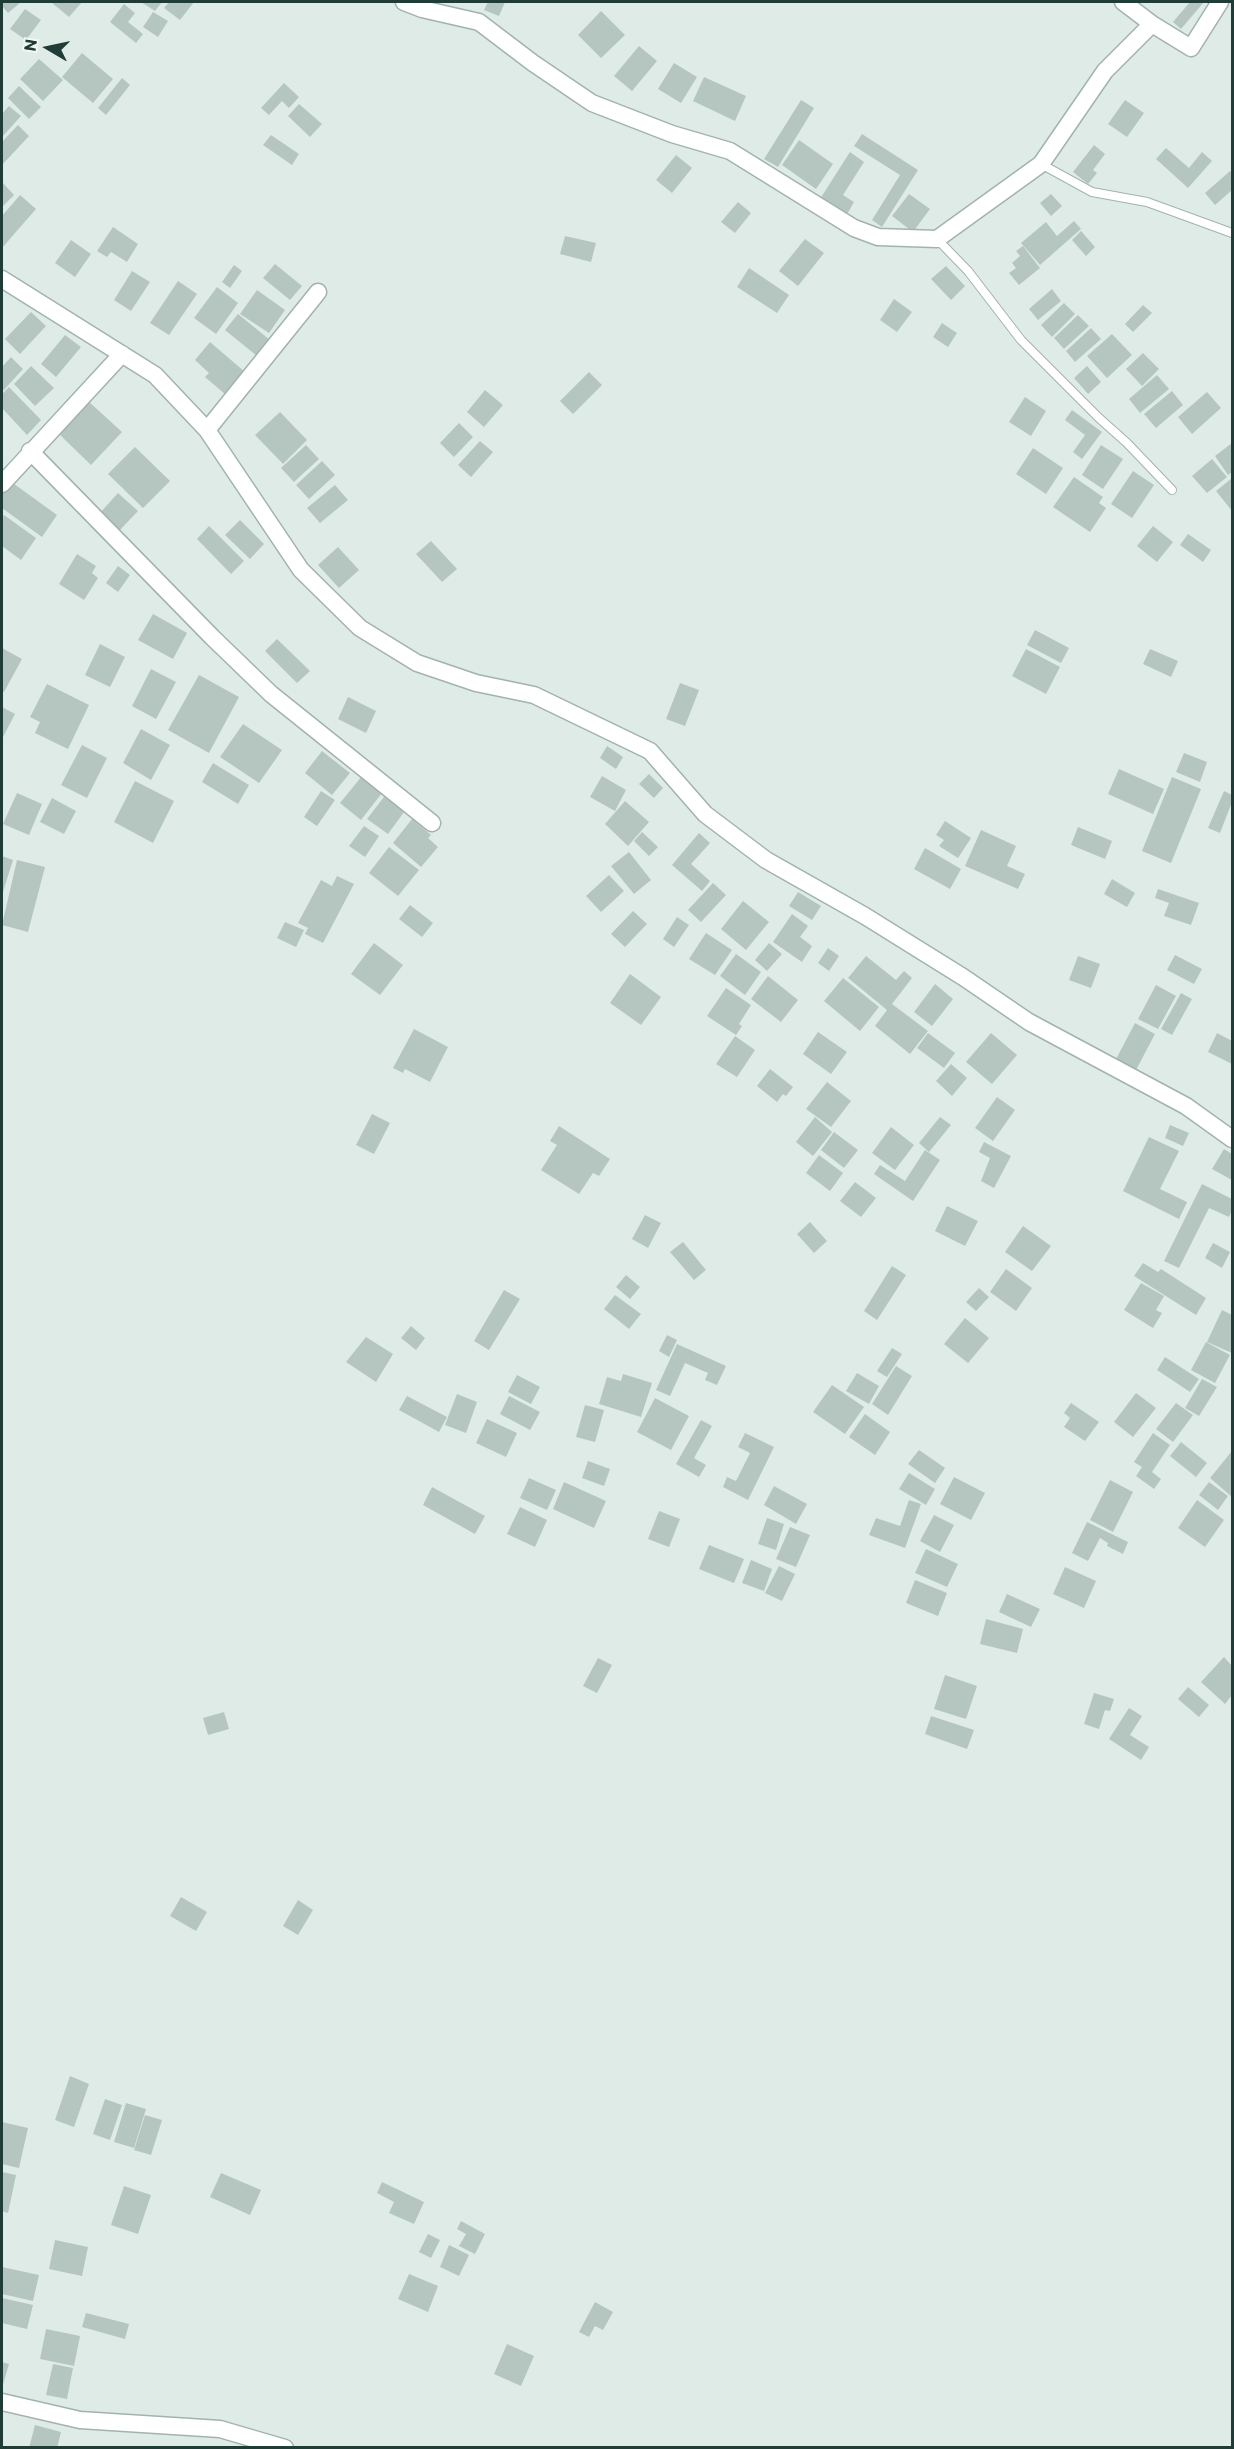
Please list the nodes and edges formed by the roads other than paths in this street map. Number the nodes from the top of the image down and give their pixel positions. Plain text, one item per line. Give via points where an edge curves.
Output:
1 (404, 2) edge
2 (1123, 2) edge
3 (1220, 2) edge
4 (1152, 24) junction
5 (1041, 164) junction
6 (1233, 233) edge
7 (937, 239) junction
8 (2, 279) edge
9 (318, 292) dead end
10 (122, 354) junction
11 (207, 430) junction
12 (30, 451) junction
13 (2, 484) edge
14 (1172, 490) dead end
15 (432, 823) dead end
16 (1233, 1138) edge
17 (2, 2402) edge
18 (285, 2448) edge

1 - 7 street via 479,22 592,103 672,134 730,150 854,228 878,237
2 - 4 street
3 - 4 street via 1191,48
4 - 5 street via 1105,71
5 - 6 lane via 1092,192 1147,202
5 - 7 street
7 - 14 lane via 968,271 1021,340
8 - 10 street
9 - 11 street
10 - 11 street via 155,375
10 - 12 street
11 - 16 street via 301,570 360,628 417,663 476,683 534,695 650,751 705,814 766,861 865,916 1029,1022 1186,1107
12 - 13 street
12 - 15 street via 271,694
17 - 18 street via 80,2420 220,2429

